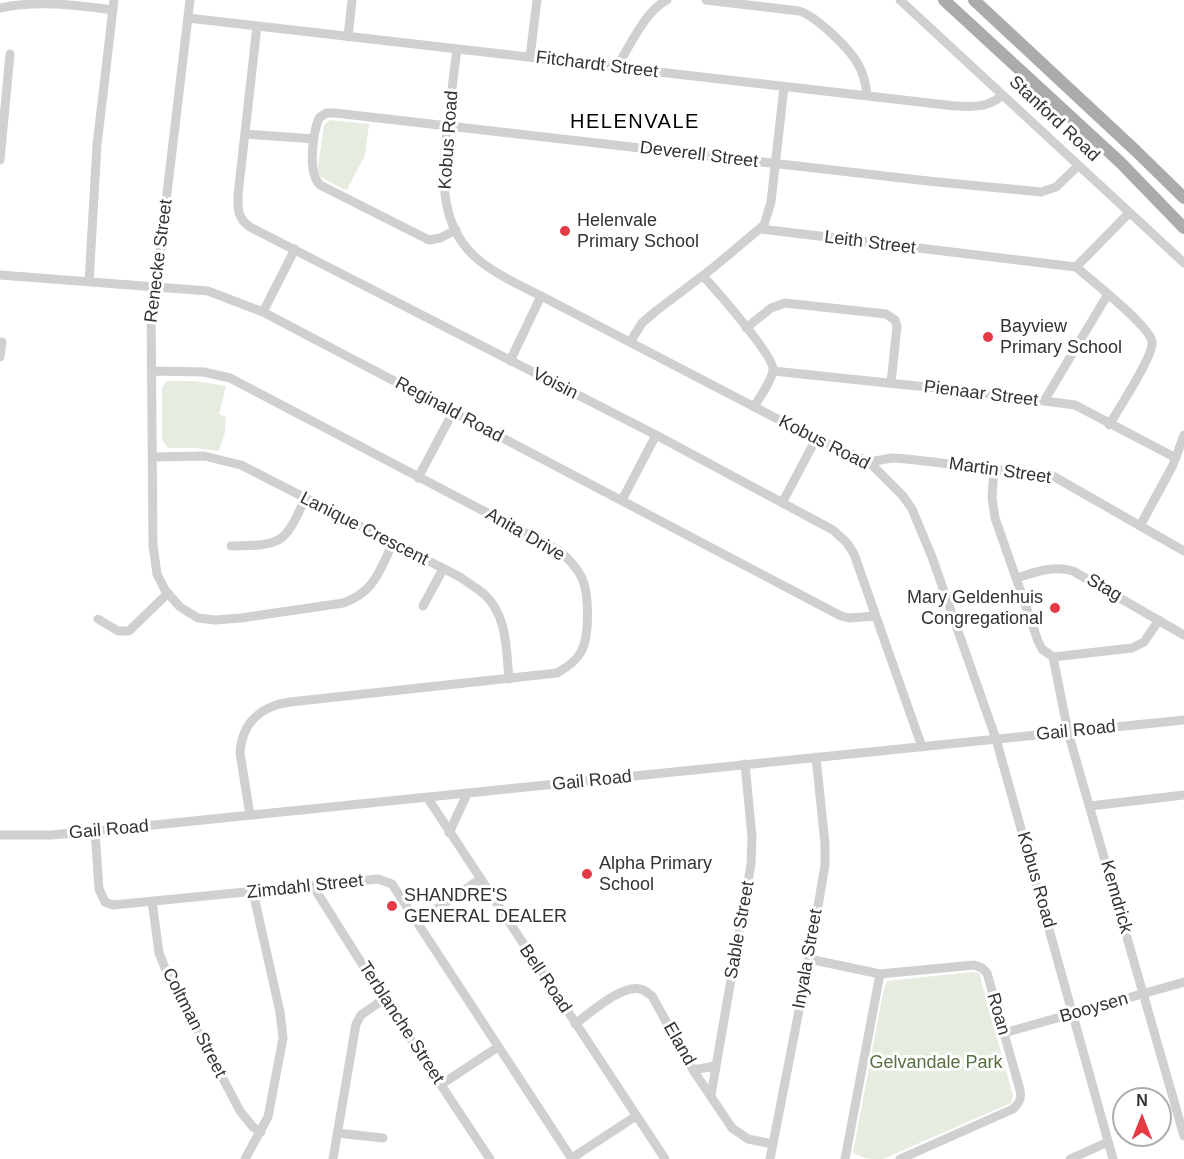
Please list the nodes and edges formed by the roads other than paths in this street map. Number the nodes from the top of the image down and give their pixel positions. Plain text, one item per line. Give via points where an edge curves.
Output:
1 (114, 0) edge
2 (190, 0) edge
3 (352, 0) edge
4 (537, 0) edge
5 (667, 0) edge
6 (706, 0) edge
7 (900, 0) edge
8 (944, 0) edge
9 (974, 0) edge
10 (0, 8) edge
11 (113, 10) junction
12 (188, 18) junction
13 (257, 26) junction
14 (348, 37) junction
15 (457, 49) junction
16 (10, 54) dead end
17 (530, 57) junction
18 (617, 67) junction
19 (784, 87) junction
20 (1003, 95) junction
21 (867, 96) junction
22 (448, 126) junction
23 (245, 134) junction
24 (314, 139) junction
25 (0, 160) edge
26 (776, 164) junction
27 (1078, 166) junction
28 (1184, 198) edge
29 (1129, 213) junction
30 (1184, 228) edge
31 (761, 229) junction
32 (456, 230) junction
33 (295, 249) junction
34 (1184, 263) edge
35 (1076, 267) junction
36 (0, 275) edge
37 (703, 276) junction
38 (89, 282) junction
39 (156, 286) junction
40 (1108, 294) junction
41 (541, 296) junction
42 (263, 312) junction
43 (746, 328) junction
44 (2, 342) edge
45 (630, 342) junction
46 (0, 357) edge
47 (510, 361) junction
48 (773, 370) junction
49 (152, 372) junction
50 (891, 384) junction
51 (1044, 401) junction
52 (754, 407) junction
53 (453, 412) junction
54 (1109, 424) junction
55 (656, 435) junction
56 (1184, 435) edge
57 (816, 439) junction
58 (153, 457) junction
59 (1176, 458) junction
60 (869, 462) junction
61 (994, 468) junction
62 (418, 478) junction
63 (305, 499) junction
64 (622, 500) junction
65 (782, 503) junction
66 (1140, 526) junction
67 (393, 543) junction
68 (231, 546) dead end
69 (1184, 551) edge
70 (443, 569) junction
71 (1017, 578) junction
72 (168, 593) junction
73 (423, 606) dead end
74 (876, 616) junction
75 (98, 619) dead end
76 (1159, 621) junction
77 (1184, 634) edge
78 (1053, 657) junction
79 (509, 679) junction
80 (1184, 720) edge
81 (1068, 732) junction
82 (996, 739) junction
83 (922, 747) junction
84 (816, 757) junction
85 (745, 764) junction
86 (467, 794) junction
87 (1184, 795) edge
88 (427, 797) junction
89 (1090, 806) junction
90 (250, 815) junction
91 (95, 831) junction
92 (449, 832) junction
93 (0, 835) edge
94 (479, 879) junction
95 (314, 886) junction
96 (253, 892) junction
97 (153, 901) junction
98 (417, 922) junction
99 (809, 959) junction
100 (880, 974) junction
101 (1184, 982) edge
102 (1143, 994) junction
103 (384, 999) junction
104 (1074, 1014) junction
105 (574, 1024) junction
106 (1004, 1033) junction
107 (498, 1047) junction
108 (715, 1066) junction
109 (693, 1070) junction
110 (442, 1084) junction
111 (711, 1095) junction
112 (636, 1116) junction
113 (261, 1132) junction
114 (337, 1132) junction
115 (1184, 1136) edge
116 (383, 1138) dead end
117 (1108, 1142) junction
118 (773, 1144) junction
119 (245, 1159) edge
120 (333, 1159) edge
121 (490, 1159) edge
122 (572, 1159) edge
123 (665, 1159) edge
124 (770, 1159) edge
125 (845, 1159) edge
126 (900, 1159) edge
127 (1070, 1159) edge
128 (1113, 1159) edge

1 - 11 street
2 - 12 street, Renecke Street
3 - 14 street
4 - 17 street
5 - 18 street via 650,14
6 - 21 street via 799,11 813,17 857,62
7 - 20 street, Stanford Road
8 - 30 main road, Stanford Road via 1121,164
9 - 28 main road, Stanford Road
10 - 11 street via 42,1
11 - 38 street via 98,145
12 - 13 street, Fitchardt Street
12 - 39 street, Renecke Street
13 - 14 street, Fitchardt Street
13 - 23 street, Voisin
14 - 15 street, Fitchardt Street
15 - 17 street, Fitchardt Street
15 - 22 street, Kobus Road
16 - 25 street
17 - 18 street, Fitchardt Street
18 - 19 street, Fitchardt Street
19 - 21 street, Fitchardt Street
19 - 26 street
20 - 21 street, Fitchardt Street via 978,107
20 - 27 street, Stanford Road
22 - 24 street, Deverell Street via 330,113 320,118
22 - 26 street, Deverell Street
22 - 32 street, Kobus Road via 443,186
23 - 24 street
23 - 33 street, Voisin via 238,214 250,226
24 - 32 street, Deverell Street via 312,170 320,185 429,240
26 - 27 street, Deverell Street via 1041,192 1056,187
26 - 31 street via 769,212
27 - 29 street, Stanford Road
29 - 34 street, Stanford Road
29 - 35 street
31 - 35 street, Leith Street
31 - 37 street
32 - 41 street, Kobus Road via 468,249 488,266
33 - 42 street
33 - 47 street, Voisin
35 - 40 street
36 - 38 street, Reginald Road
37 - 43 street
37 - 45 street via 642,323
38 - 39 street, Reginald Road
39 - 42 street, Reginald Road via 208,291
39 - 49 street, Renecke Street via 151,306
40 - 51 street
40 - 54 street via 1150,334 1153,344
41 - 45 street, Kobus Road
41 - 47 street
42 - 53 street, Reginald Road
43 - 48 street
43 - 50 street via 780,303 886,314 897,326
44 - 46 street
45 - 52 street, Kobus Road
47 - 55 street, Voisin
48 - 50 street, Pienaar Street
48 - 52 street
49 - 58 street, Renecke Street
49 - 62 street, Anita Drive via 204,372 230,378
50 - 51 street, Pienaar Street
51 - 54 street, Pienaar Street via 1075,405
52 - 57 street, Kobus Road
53 - 62 street
53 - 64 street, Reginald Road
54 - 59 street, Pienaar Street
55 - 64 street
55 - 65 street, Voisin
56 - 59 street
57 - 60 street, Kobus Road
57 - 65 street
58 - 63 street, Lanique Crescent via 225,460
58 - 72 street, Renecke Street via 155,567
59 - 66 street
60 - 61 street, Martin Street via 898,458
60 - 82 street, Kobus Road via 903,496 918,520
61 - 66 street, Martin Street via 1053,476
61 - 71 street via 993,510
62 - 79 street, Anita Drive via 558,550 582,579 587,621 581,652 557,673
63 - 67 street, Lanique Crescent
63 - 68 street via 281,540
64 - 74 street, Reginald Road via 842,616
65 - 74 street, Voisin via 833,530 848,543
66 - 69 street, Martin Street
67 - 70 street, Lanique Crescent
67 - 72 street, Renecke Street via 367,591 344,603 215,620 198,618 180,607
70 - 73 street
70 - 79 street, Lanique Crescent via 460,577 494,605 503,625
71 - 76 street, Stag via 1064,568
71 - 78 street via 1038,641
72 - 75 street via 129,631 118,631
74 - 83 street, Voisin
76 - 77 street, Stag
76 - 78 street via 1144,642 1132,648
78 - 81 street, Kemdrick
79 - 90 street, Anita Drive via 290,702 265,709 249,723 241,742
80 - 81 street, Gail Road
81 - 82 street, Gail Road
81 - 89 street, Kemdrick
82 - 83 street, Gail Road
82 - 104 street, Kobus Road
83 - 84 street, Gail Road
84 - 85 street, Gail Road
84 - 99 street, Inyala Street via 825,854
85 - 86 street, Gail Road
85 - 108 street, Sable Street via 752,864
86 - 88 street, Gail Road
86 - 92 street
87 - 89 street
88 - 90 street, Gail Road
88 - 92 street, Bell Road
89 - 102 street, Kemdrick
90 - 91 street, Gail Road
91 - 93 street, Gail Road
91 - 97 street, Zimdahl Street via 99,889 105,902 121,905
92 - 94 street, Bell Road
94 - 98 street
94 - 105 street, Bell Road
95 - 96 street, Zimdahl Street
95 - 98 street, Zimdahl Street via 385,881 392,885
95 - 103 street, Terblanche Street
96 - 97 street, Zimdahl Street
96 - 113 street via 282,1027 277,1074
97 - 113 street, Coltman Street via 159,953 165,968 240,1111
98 - 107 street, Zimdahl Street
99 - 100 street, Roan
99 - 118 street, Inyala Street
100 - 106 street, Roan via 978,966 987,974
100 - 125 street
101 - 102 street, Booysen
102 - 104 street, Booysen
102 - 115 street, Kemdrick
103 - 110 street, Terblanche Street
103 - 114 street via 356,1023
104 - 106 street, Booysen
104 - 117 street, Kobus Road
105 - 109 street, Eland via 618,994 642,989 652,996
105 - 112 street, Bell Road
106 - 126 street, Roan via 1020,1090 1018,1105
107 - 110 street
107 - 122 street, Zimdahl Street
108 - 109 street
108 - 111 street, Sable Street
109 - 111 street, Eland
110 - 121 street, Terblanche Street
111 - 118 street, Eland via 736,1132
112 - 122 street
112 - 123 street, Bell Road
113 - 119 street
114 - 116 street
114 - 120 street
117 - 127 street
117 - 128 street, Kobus Road
118 - 124 street, Inyala Street

